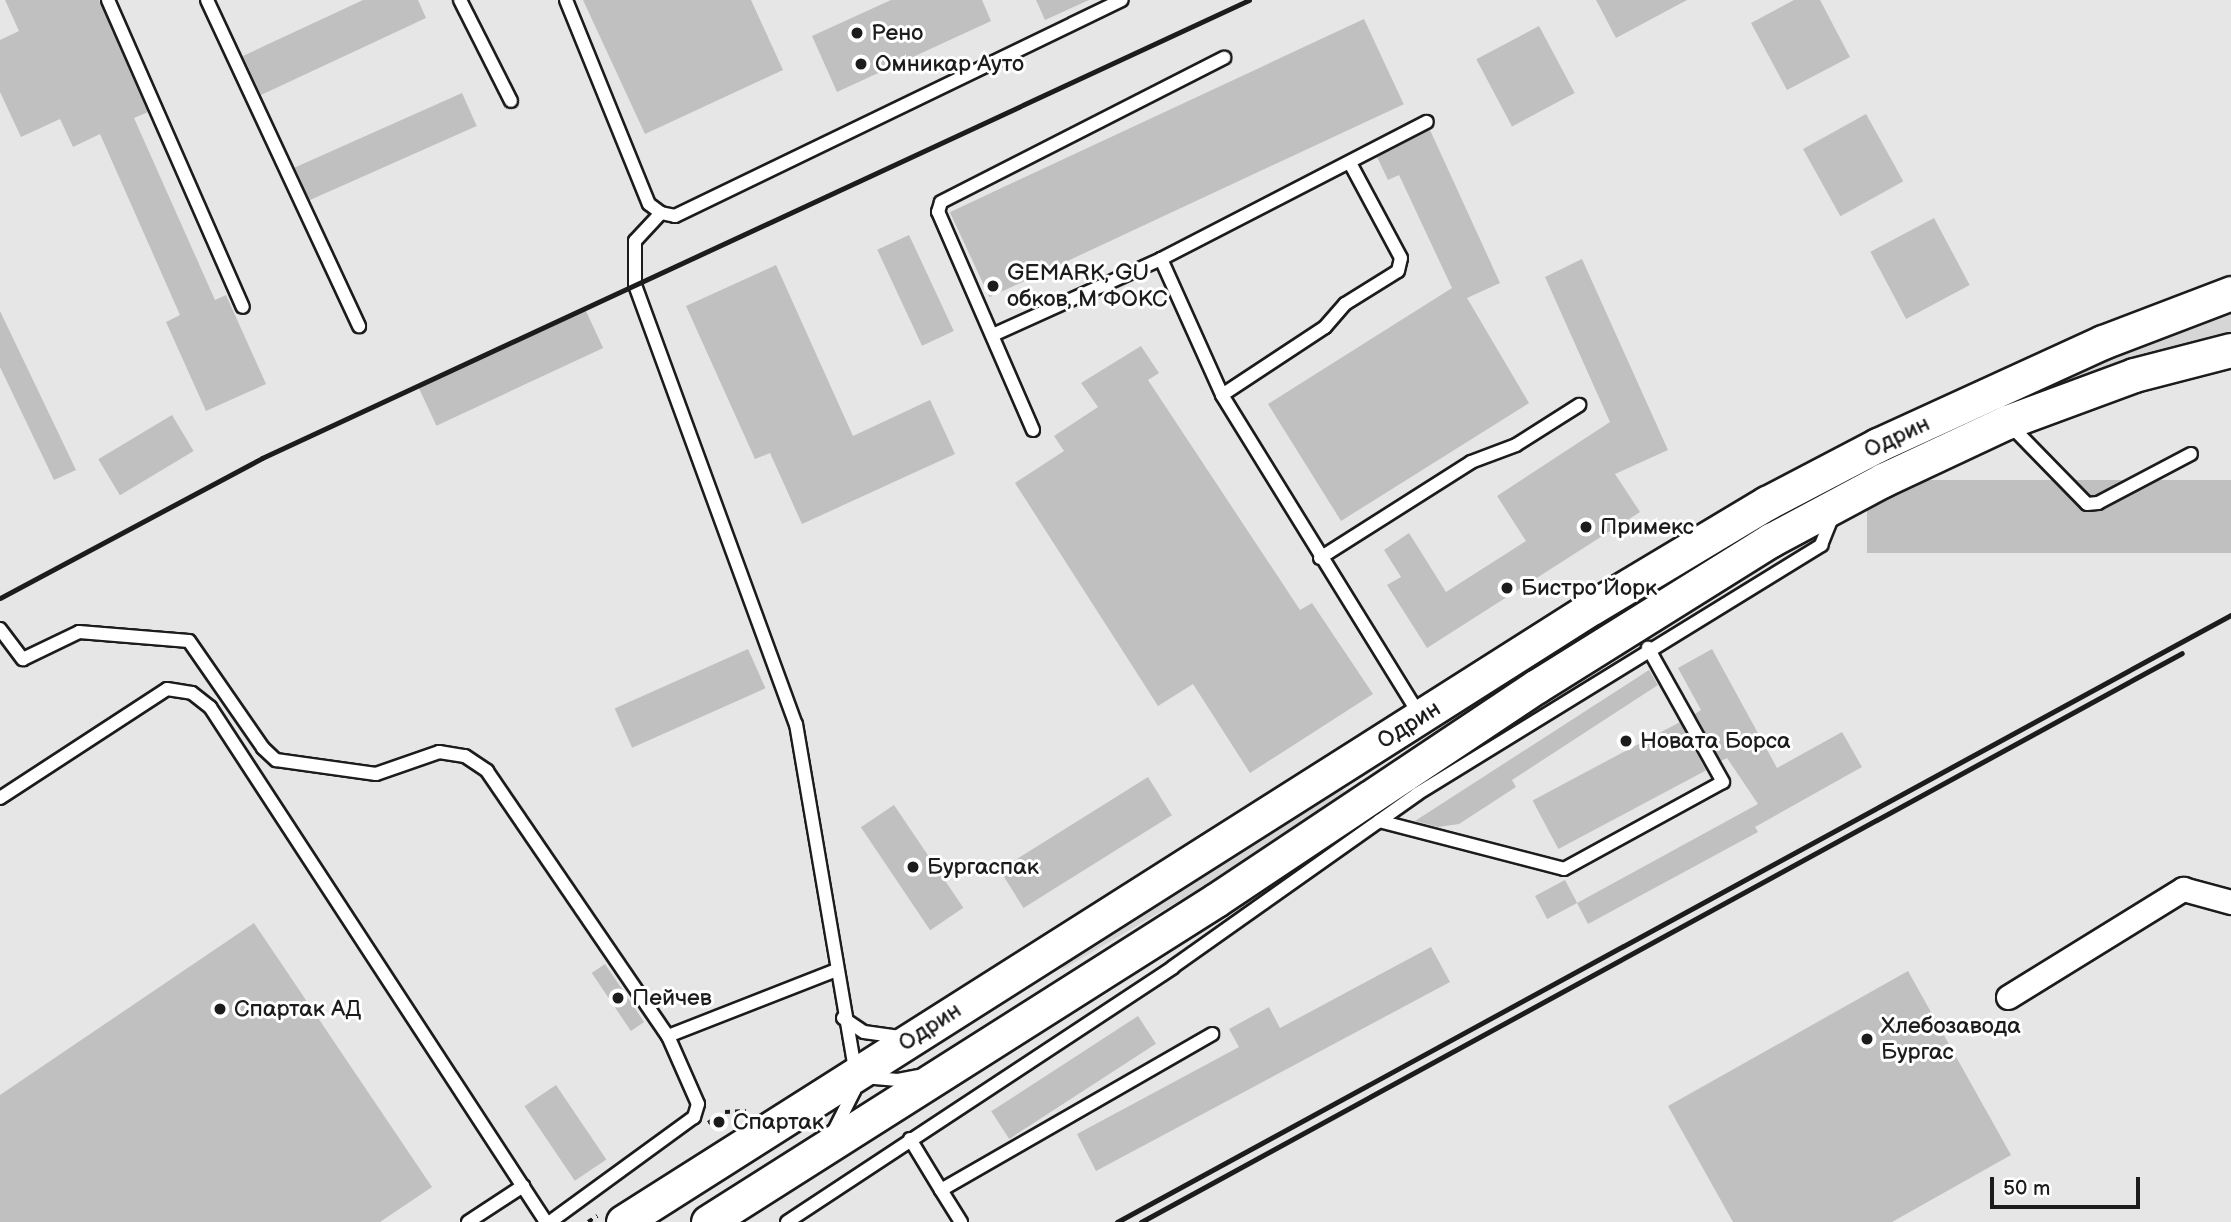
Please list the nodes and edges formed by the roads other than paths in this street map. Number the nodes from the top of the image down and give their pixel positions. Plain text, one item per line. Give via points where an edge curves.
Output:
1 (108, 0) edge
2 (207, 0) edge
3 (460, 0) edge
4 (566, 0) edge
5 (1122, 0) edge
6 (1224, 58) dead end
7 (511, 101) dead end
8 (1427, 122) dead end
9 (1350, 163) junction
10 (661, 213) junction
11 (1161, 259) junction
12 (2231, 293) edge
13 (243, 307) dead end
14 (359, 326) dead end
15 (995, 334) junction
16 (2231, 350) edge
17 (1222, 395) junction
18 (1579, 405) dead end
19 (2007, 422) junction
20 (1034, 430) dead end
21 (2191, 454) dead end
22 (1838, 505) junction
23 (1320, 558) junction
24 (0, 629) edge
25 (1648, 648) junction
26 (1421, 718) junction
27 (0, 798) edge
28 (1380, 821) junction
29 (1304, 838) junction
30 (2231, 902) edge
31 (836, 970) junction
32 (2008, 997) dead end
33 (843, 1018) junction
34 (1212, 1034) dead end
35 (668, 1036) junction
36 (914, 1037) junction
37 (946, 1070) junction
38 (856, 1075) junction
39 (910, 1139) junction
40 (824, 1148) junction
41 (523, 1186) junction
42 (941, 1189) junction
43 (468, 1222) edge
44 (548, 1222) edge
45 (623, 1222) edge
46 (708, 1222) edge
47 (787, 1222) edge
48 (961, 1222) edge

1 - 13 lane
2 - 14 lane
3 - 7 lane
4 - 10 lane via 649,204
5 - 10 lane via 707,203 676,215
6 - 15 lane via 941,202 938,212
8 - 9 lane
9 - 11 lane
9 - 17 lane via 1401,258 1398,271 1345,304 1325,327
10 - 31 lane via 635,241 635,285 796,724
11 - 15 lane
11 - 17 lane
12 - 26 main road, Одрин via 2078,354 1878,445 1780,496 1593,607
15 - 20 lane
16 - 19 main road, Одрин via 2134,375
17 - 23 lane
18 - 23 lane via 1516,445 1471,462
19 - 21 lane via 2087,504 2098,503
19 - 22 main road, Одрин
22 - 25 lane via 1821,545
22 - 29 main road, Одрин via 1684,592
23 - 26 lane
24 - 35 lane via 23,659 79,632 189,641 276,760 376,774 439,752 465,756 487,771
25 - 28 lane
25 - 28 lane via 1723,782 1564,869
26 - 29 main road via 1411,752 1327,810
26 - 36 main road, Одрин
27 - 41 lane via 167,689 192,693 210,707
28 - 39 lane via 1173,967
29 - 37 main road, Одрин via 1216,900
30 - 32 street via 2183,889
31 - 33 lane
31 - 35 lane
33 - 36 lane via 879,1037
33 - 38 lane
34 - 42 lane
35 - 44 lane via 698,1111
36 - 38 main road, Одрин
37 - 38 lane via 898,1080
37 - 40 main road, Одрин
38 - 40 lane via 854,1091
38 - 45 main road, Одрин
39 - 42 lane
39 - 47 lane
40 - 46 main road, Одрин
41 - 43 lane
41 - 44 lane
42 - 48 lane

